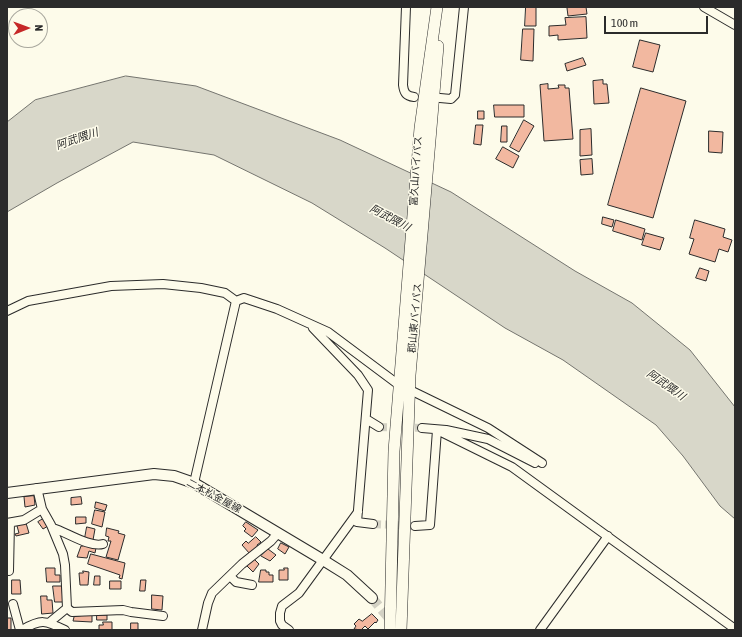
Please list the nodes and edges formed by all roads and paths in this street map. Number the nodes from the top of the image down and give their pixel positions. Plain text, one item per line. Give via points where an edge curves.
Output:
1 (406, 7) edge
2 (437, 7) edge
3 (442, 7) edge
4 (464, 7) edge
5 (704, 7) edge
6 (735, 25) edge
7 (414, 97) dead end
8 (440, 98) dead end
9 (236, 301) junction
10 (7, 311) edge
11 (310, 324) junction
12 (399, 385) junction
13 (410, 390) junction
14 (366, 419) junction
15 (379, 426) tunnel mouth
16 (422, 428) tunnel mouth
17 (437, 430) junction
18 (194, 483) junction
19 (37, 488) junction
20 (7, 493) edge
21 (42, 509) junction
22 (359, 511) junction
23 (8, 523) edge
24 (373, 524) tunnel mouth
25 (415, 526) tunnel mouth
26 (53, 528) junction
27 (278, 533) junction
28 (608, 536) junction
29 (103, 544) dead end
30 (323, 560) junction
31 (9, 571) dead end
32 (230, 576) junction
33 (252, 585) dead end
34 (372, 598) tunnel mouth
35 (13, 604) dead end
36 (67, 608) junction
37 (164, 616) dead end
38 (50, 622) junction
39 (735, 628) edge
40 (21, 630) edge
41 (65, 630) edge
42 (202, 630) edge
43 (290, 630) edge
44 (390, 630) edge
45 (401, 630) edge
46 (540, 630) edge

1 - 7 street via 402,85 404,92
2 - 12 highway, 富久山バイパス via 419,139
3 - 13 highway, 郡山東バイパス
4 - 8 street via 455,95 451,99
5 - 6 street
9 - 10 street via 225,293 201,288 163,284 110,286 28,301
9 - 11 street via 244,298
9 - 18 street
11 - 12 street via 328,332
11 - 14 street via 358,375 368,390
12 - 44 highway via 391,518
13 - 17 street via 488,428 542,463 536,464 488,439
13 - 45 highway, 郡山東バイパス
14 - 15 street
14 - 22 street
16 - 17 street
17 - 25 street via 430,525
17 - 28 street via 512,467
18 - 19 main road, 二本松金屋線 via 174,476 154,474
18 - 27 main road, 二本松金屋線
19 - 20 main road, 二本松金屋線
19 - 21 street
21 - 23 street via 24,520
21 - 26 street
22 - 24 street via 357,522
22 - 30 street
23 - 31 street
26 - 29 street via 91,544
26 - 36 street via 66,565
27 - 30 main road, 二本松金屋線
27 - 32 street
28 - 39 street
28 - 46 street
30 - 34 main road, 二本松金屋線 via 347,575
30 - 43 street via 299,593 281,609 280,621
32 - 33 street via 236,582
32 - 42 street via 210,598
35 - 40 street
36 - 37 street via 72,612 123,610
36 - 38 street
38 - 40 street via 35,622
38 - 41 street

